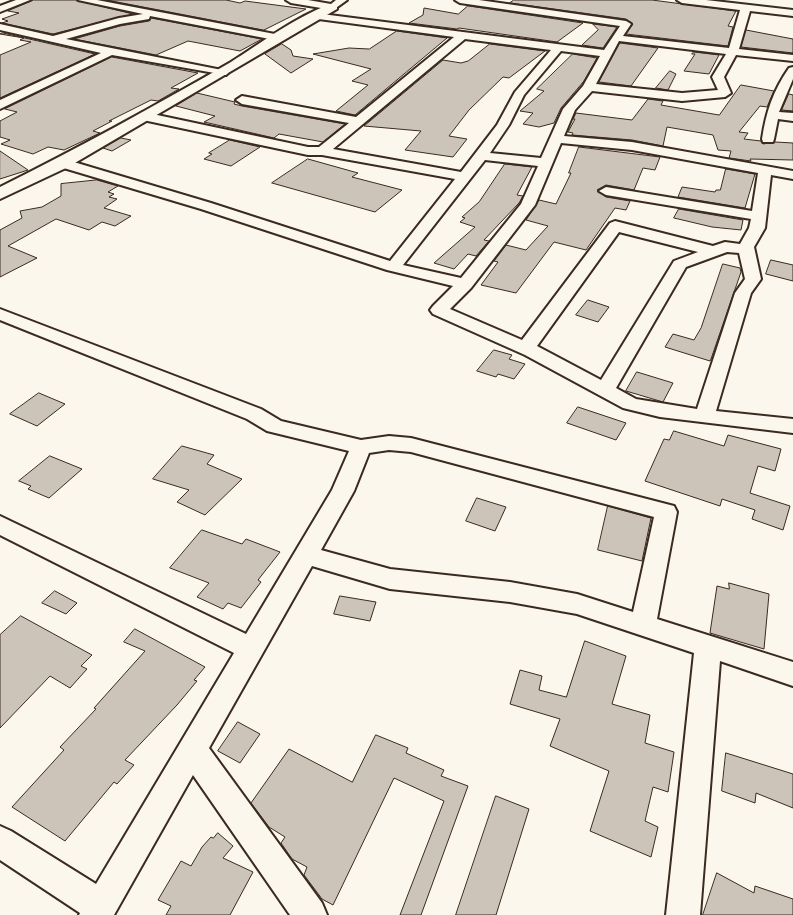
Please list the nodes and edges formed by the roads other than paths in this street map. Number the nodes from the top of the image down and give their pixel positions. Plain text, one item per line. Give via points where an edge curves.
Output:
1 (25, 0) edge
2 (83, 0) edge
3 (291, 0) edge
4 (460, 0) edge
5 (682, 0) edge
6 (687, 0) edge
7 (338, 3) edge
8 (746, 7) junction
9 (0, 9) edge
10 (793, 13) edge
11 (160, 14) junction
12 (314, 16) junction
13 (0, 27) edge
14 (463, 35) junction
15 (280, 38) junction
16 (616, 38) junction
17 (52, 40) junction
18 (558, 48) junction
19 (733, 50) junction
20 (111, 52) junction
21 (607, 54) junction
22 (793, 58) edge
23 (793, 70) edge
24 (222, 73) junction
25 (589, 87) junction
26 (242, 100) dead end
27 (0, 105) edge
28 (771, 115) junction
29 (143, 116) junction
30 (793, 117) edge
31 (359, 121) junction
32 (555, 138) junction
33 (768, 139) dead end
34 (322, 151) junction
35 (481, 156) junction
36 (793, 161) edge
37 (722, 162) junction
38 (62, 163) junction
39 (546, 163) junction
40 (765, 171) junction
41 (793, 175) edge
42 (466, 177) junction
43 (606, 191) dead end
44 (1, 193) edge
45 (758, 216) junction
46 (747, 249) junction
47 (713, 251) junction
48 (393, 268) junction
49 (465, 284) junction
50 (0, 314) edge
51 (526, 348) junction
52 (605, 390) junction
53 (704, 415) junction
54 (793, 426) edge
55 (361, 446) junction
56 (0, 525) edge
57 (306, 555) junction
58 (643, 624) junction
59 (708, 646) junction
60 (251, 650) junction
61 (793, 674) edge
62 (192, 749) junction
63 (0, 842) edge
64 (98, 911) edge
65 (310, 915) edge
66 (683, 915) edge

1 - 9 street
2 - 11 street
3 - 7 street
4 - 16 street via 626,24
5 - 6 street
6 - 8 street
7 - 12 street
8 - 10 street
8 - 19 street
11 - 15 street
11 - 17 street via 119,21
12 - 14 street
12 - 15 street
13 - 17 street
14 - 18 street
14 - 31 street
15 - 24 street
16 - 19 street
16 - 21 street
17 - 20 street
18 - 21 street
18 - 35 street via 519,94 503,125
19 - 22 street
19 - 25 street via 718,76 725,93 682,97
20 - 24 street
20 - 27 street
21 - 25 street
23 - 28 street
24 - 29 street
25 - 32 street via 569,109
26 - 31 street
28 - 30 street
28 - 33 street
29 - 34 street via 308,151
29 - 38 street
31 - 34 street
32 - 37 street via 632,146
32 - 39 street
34 - 42 street
35 - 39 street
35 - 42 street
36 - 37 street
37 - 40 street
38 - 44 street
38 - 48 street via 206,206
39 - 49 street via 528,205
40 - 41 street
40 - 45 street
42 - 48 street
43 - 45 street
45 - 46 street via 757,228
46 - 47 street via 725,247
46 - 53 street via 753,279 743,293
47 - 51 street via 615,226
47 - 52 street via 680,264
48 - 49 street
49 - 51 street via 438,310
50 - 55 street via 254,414 274,426
51 - 52 street
52 - 53 street via 630,404 660,412
53 - 54 street
55 - 57 street via 343,491
55 - 58 street via 411,445 666,512
56 - 60 street
57 - 58 street via 390,579 510,592 577,604
57 - 60 street
58 - 59 street
59 - 61 street
59 - 66 street
60 - 62 street
62 - 64 street
62 - 65 street
63 - 64 street

